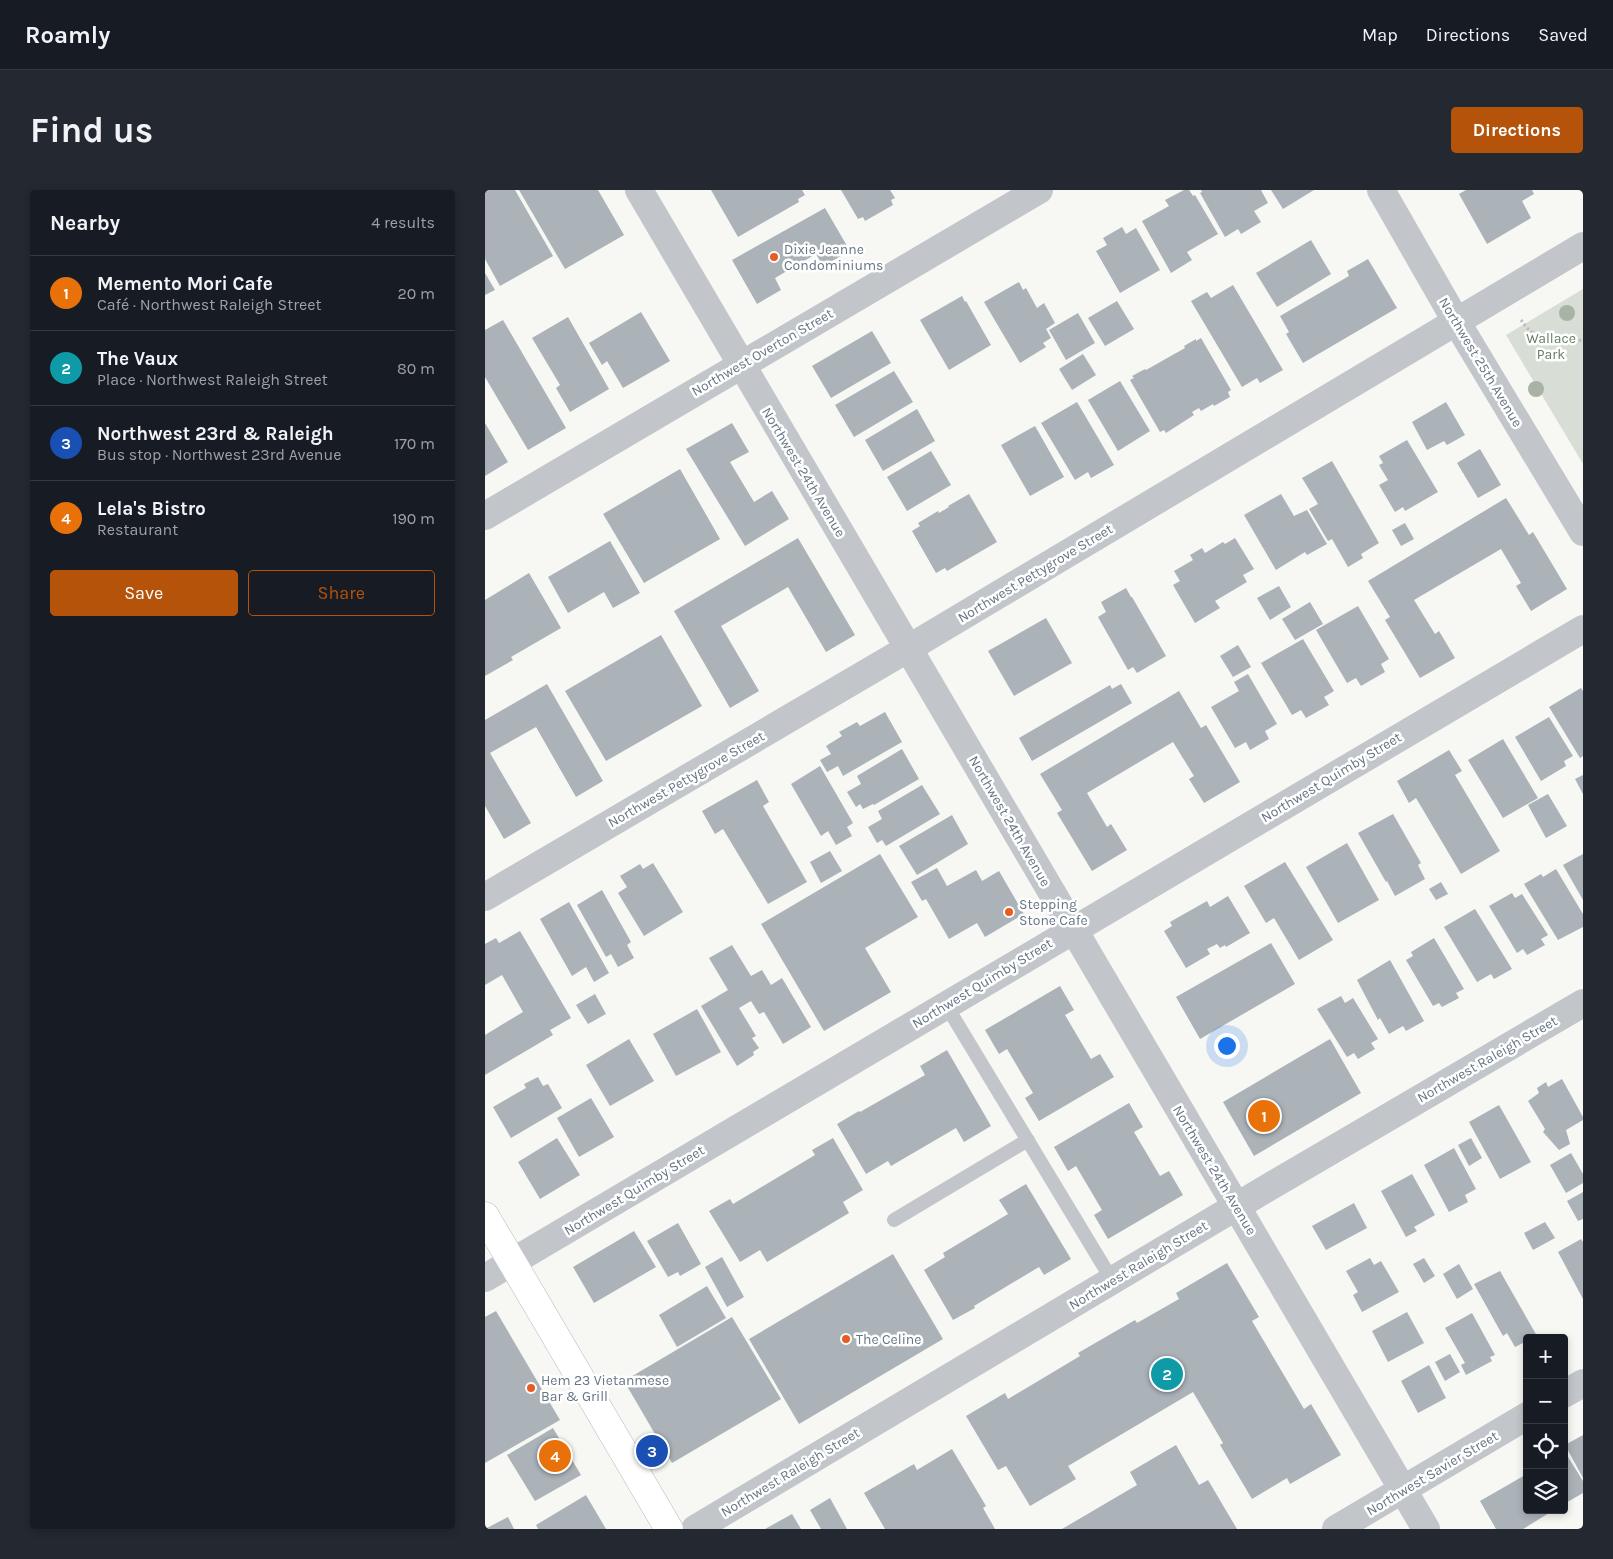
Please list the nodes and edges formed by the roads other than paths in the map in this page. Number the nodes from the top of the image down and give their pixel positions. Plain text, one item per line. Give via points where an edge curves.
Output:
1 (639, 190) edge
2 (1039, 190) edge
3 (1381, 190) edge
4 (1583, 246) edge
5 (1456, 321) junction
6 (740, 365) junction
7 (485, 516) edge
8 (1583, 532) edge
9 (1583, 628) edge
10 (909, 648) junction
11 (486, 894) edge
12 (1073, 929) junction
13 (1583, 1003) edge
14 (946, 1005) junction
15 (1028, 1140) junction
16 (1237, 1206) junction
17 (485, 1216) edge
18 (894, 1220) dead end
19 (512, 1262) junction
20 (485, 1278) edge
21 (1112, 1280) junction
22 (1583, 1383) edge
23 (1568, 1392) edge
24 (1523, 1418) edge
25 (1403, 1490) junction
26 (669, 1529) edge
27 (695, 1529) edge
28 (1336, 1529) edge
29 (1426, 1529) edge

1 - 6 street, Northwest 24th Avenue
2 - 6 street, Northwest Overton Street
3 - 5 street, Northwest 25th Avenue
4 - 5 street, Northwest Pettygrove Street
5 - 8 street, Northwest 25th Avenue
5 - 10 street, Northwest Pettygrove Street
6 - 7 street, Northwest Overton Street
6 - 10 street, Northwest 24th Avenue
9 - 12 street, Northwest Quimby Street
10 - 11 street, Northwest Pettygrove Street
10 - 12 street, Northwest 24th Avenue
12 - 14 street, Northwest Quimby Street
12 - 16 street, Northwest 24th Avenue
13 - 16 street, Northwest Raleigh Street
14 - 15 lane
14 - 19 street, Northwest Quimby Street
15 - 18 lane
15 - 21 lane
16 - 21 street, Northwest Raleigh Street
16 - 25 street, Northwest 24th Avenue
17 - 19 main road
19 - 20 street, Northwest Quimby Street
19 - 26 main road
21 - 27 street, Northwest Raleigh Street
22 - 23 street
24 - 25 street, Northwest Savier Street
25 - 28 street, Northwest Savier Street
25 - 29 street, Northwest 24th Avenue

